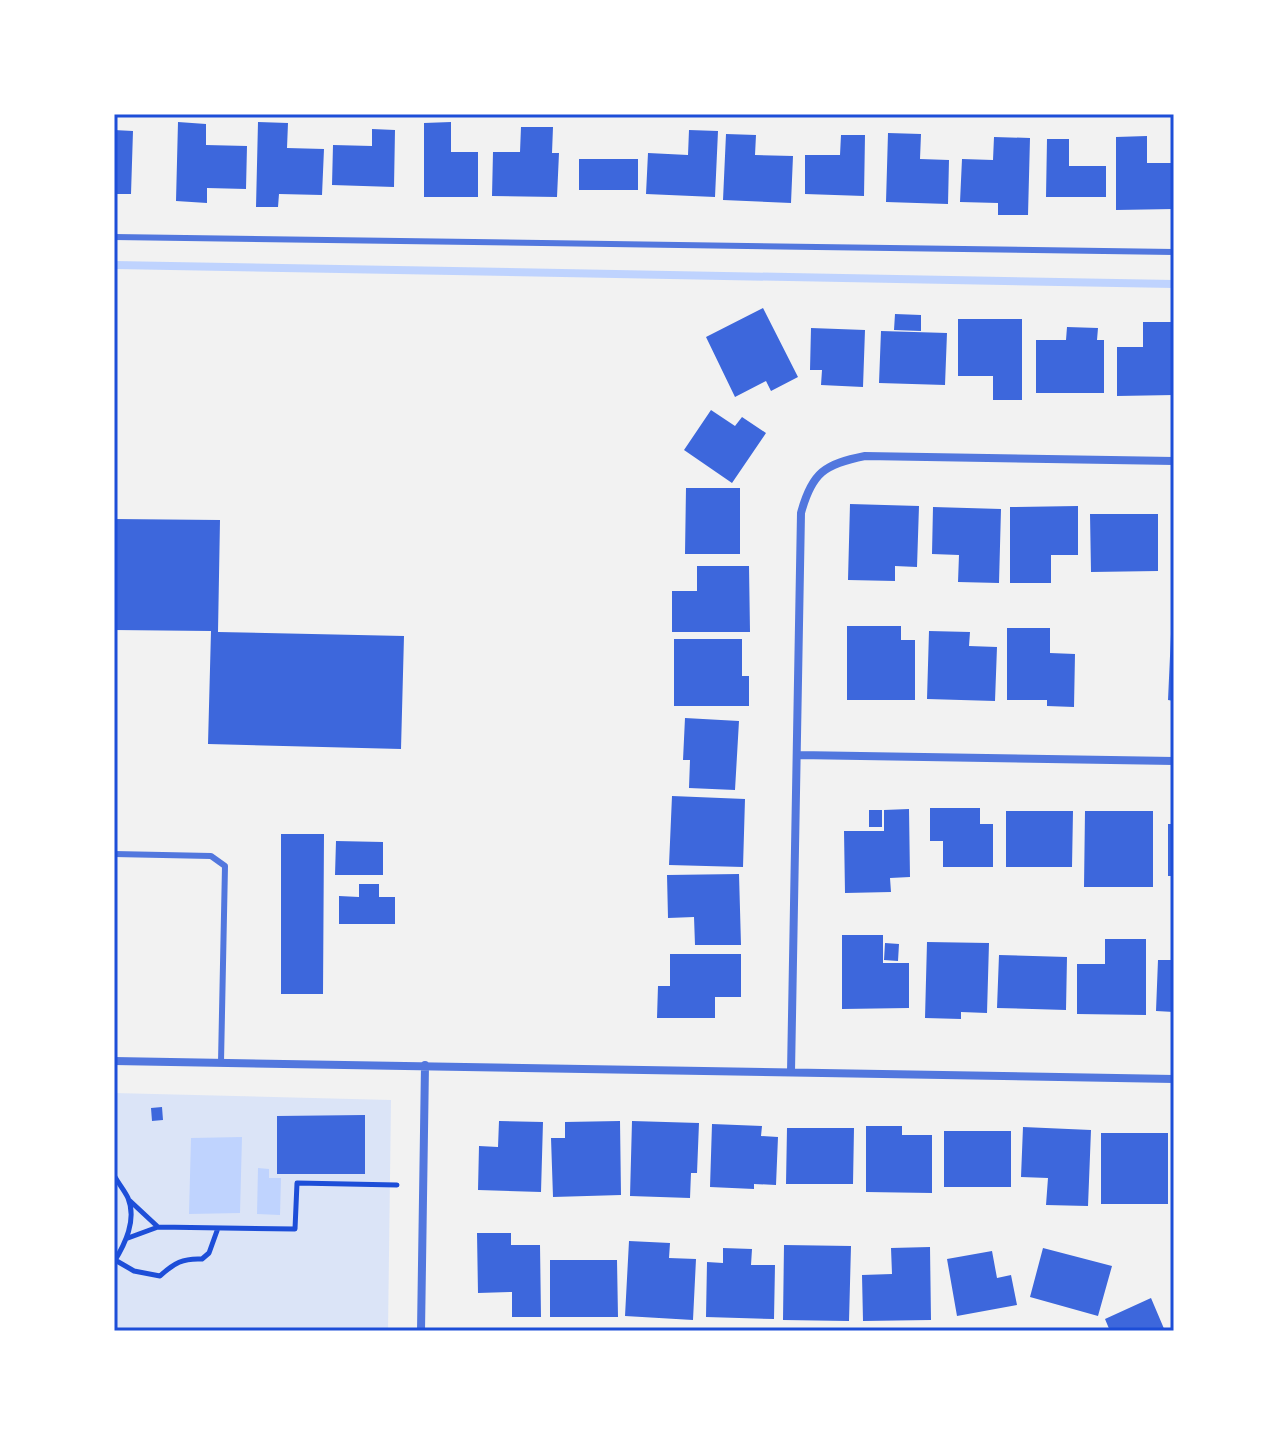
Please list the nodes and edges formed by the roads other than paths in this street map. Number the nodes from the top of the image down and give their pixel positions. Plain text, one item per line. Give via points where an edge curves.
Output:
1 (114, 237) edge
2 (1174, 252) edge
3 (1174, 461) edge
4 (798, 755) junction
5 (1174, 761) edge
6 (114, 854) edge
7 (114, 1061) edge
8 (221, 1062) junction
9 (425, 1065) junction
10 (791, 1072) junction
11 (1174, 1079) edge
12 (421, 1331) edge

1 - 2 lane
3 - 4 street via 865,456 838,461 821,472 806,492 801,513
4 - 5 street
4 - 10 street
6 - 8 lane via 211,856 225,866
7 - 8 street
8 - 9 street
9 - 10 street
9 - 12 street
10 - 11 street

